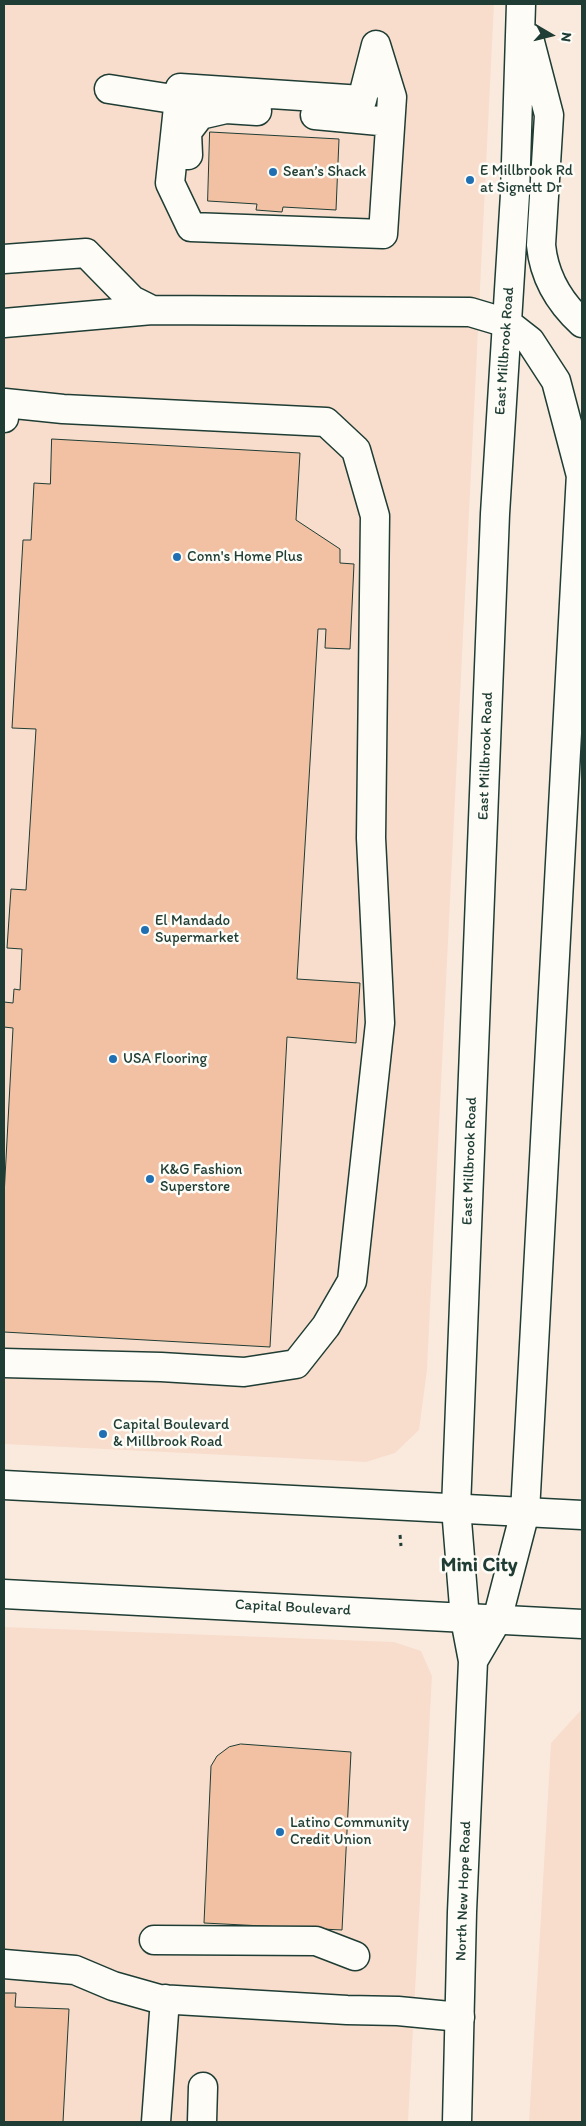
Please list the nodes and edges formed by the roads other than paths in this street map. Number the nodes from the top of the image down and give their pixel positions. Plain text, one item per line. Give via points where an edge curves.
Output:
1 (521, 5) edge
2 (109, 89) dead end
3 (179, 100) junction
4 (362, 100) junction
5 (390, 122) junction
6 (384, 210) junction
7 (4, 259) edge
8 (152, 310) junction
9 (4, 323) edge
10 (507, 323) junction
11 (582, 324) edge
12 (4, 401) edge
13 (582, 465) edge
14 (575, 724) edge
15 (4, 1363) edge
16 (4, 1485) edge
17 (456, 1508) junction
18 (525, 1512) junction
19 (582, 1515) edge
20 (4, 1594) edge
21 (465, 1619) junction
22 (496, 1620) junction
23 (582, 1624) edge
24 (473, 1660) junction
25 (154, 1940) dead end
26 (355, 1956) dead end
27 (4, 1964) edge
28 (165, 2000) junction
29 (460, 2017) junction
30 (203, 2087) dead end
31 (156, 2122) edge
32 (202, 2122) edge
33 (456, 2122) edge

1 - 10 main road, East Millbrook Road
1 - 11 main road via 549,115 543,262 556,292
2 - 3 main road
3 - 4 main road via 180,88
3 - 6 main road via 170,183 191,227 383,234
4 - 5 main road
4 - 5 main road via 376,45 392,97
5 - 6 main road
5 - 6 main road via 226,109 200,114 187,132 188,187 201,209 237,214 356,218
7 - 8 main road via 86,252 132,300
8 - 9 main road
8 - 10 main road via 470,312
10 - 13 main road via 530,341 556,381
10 - 17 main road, East Millbrook Road via 495,514
12 - 15 main road via 63,408 326,422 356,450 375,516 371,838 380,1023 352,1282 326,1326 296,1364 244,1372
13 - 14 main road
14 - 18 main road
16 - 17 main road
17 - 18 main road
17 - 21 main road, North New Hope Road
18 - 19 main road
18 - 22 main road
20 - 21 main road, Capital Boulevard
21 - 22 main road, Capital Boulevard
21 - 24 main road, North New Hope Road
22 - 23 main road, Capital Boulevard
22 - 24 main road, North New Hope Road
24 - 29 main road, North New Hope Road
25 - 26 main road via 316,1942
27 - 28 main road via 75,1970 113,1986
28 - 29 main road
28 - 31 main road
29 - 33 main road, North New Hope Road
30 - 32 main road

